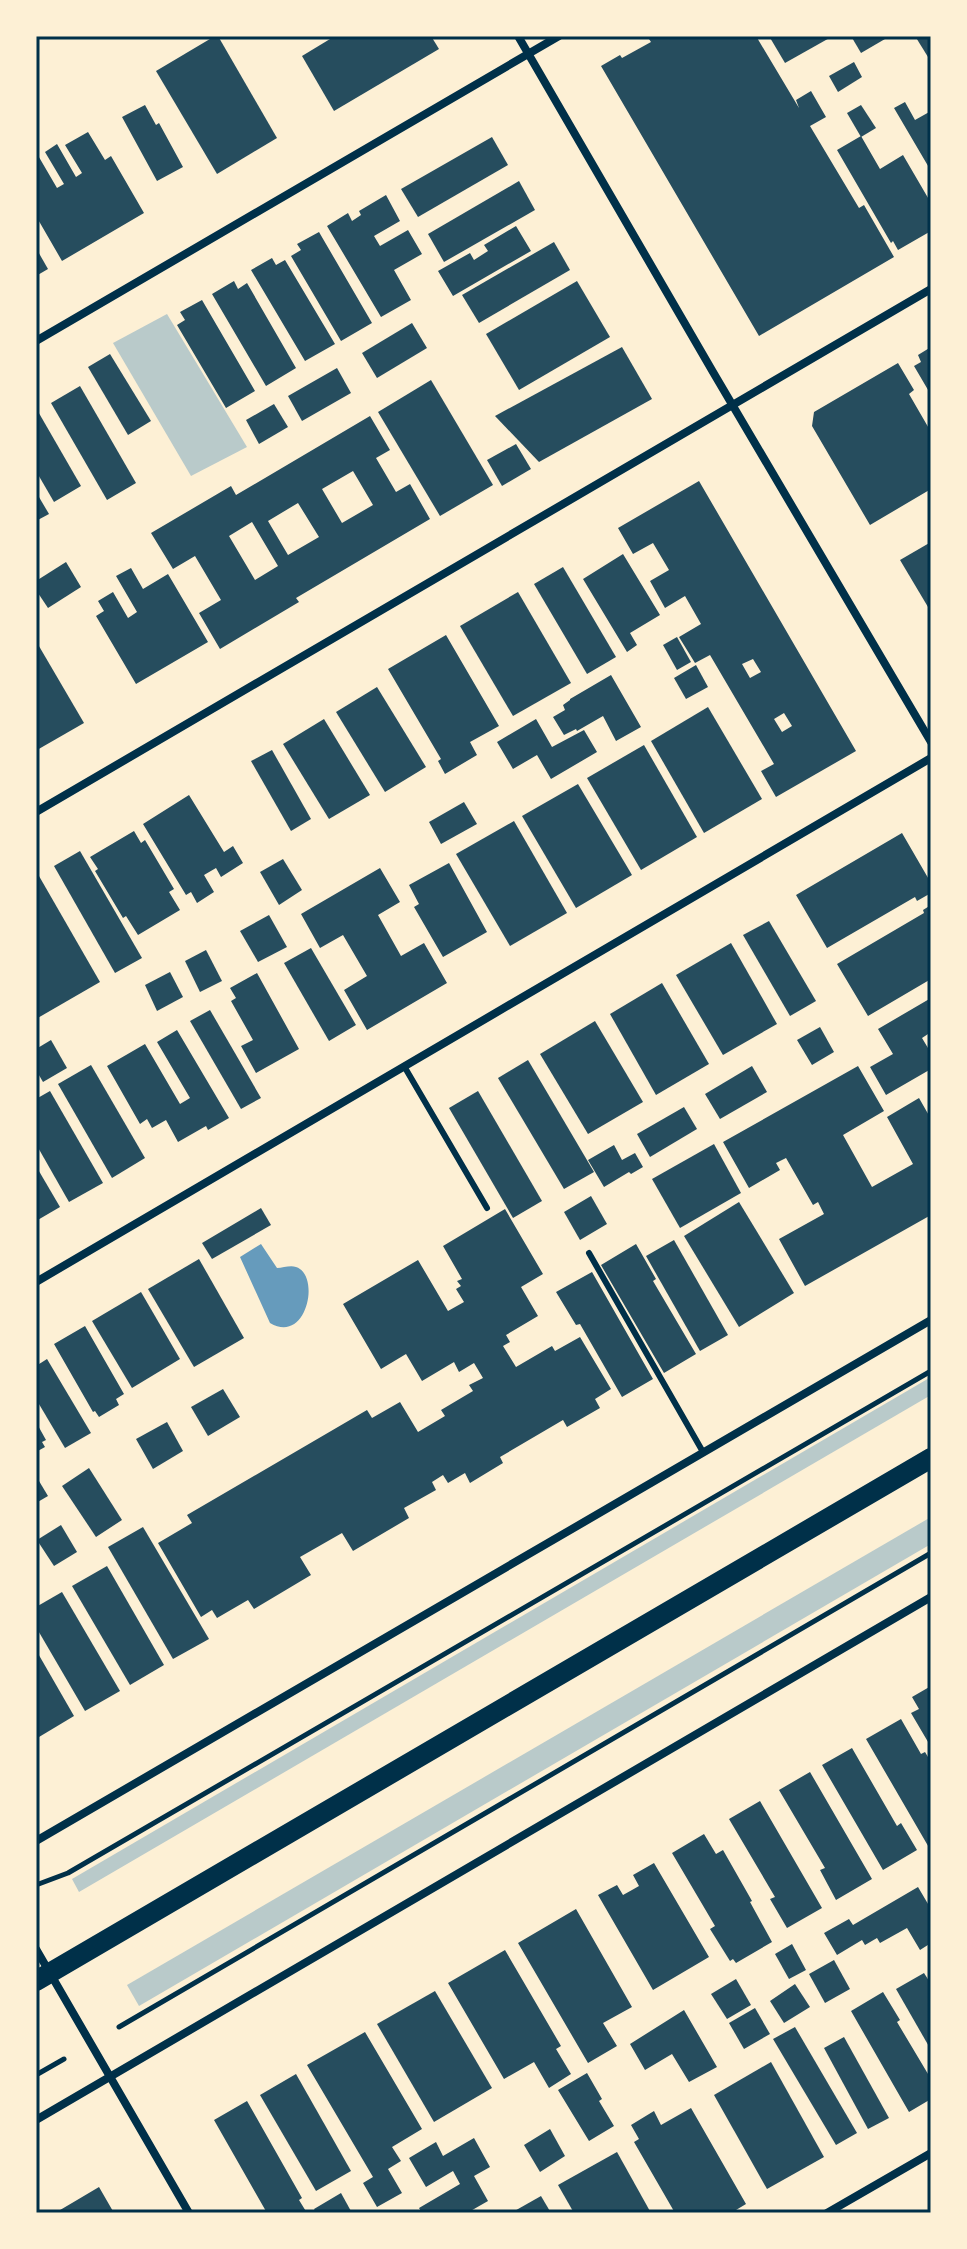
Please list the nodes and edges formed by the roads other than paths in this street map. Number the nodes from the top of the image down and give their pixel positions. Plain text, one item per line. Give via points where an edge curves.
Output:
1 (518, 36) edge
2 (559, 36) edge
3 (528, 54) junction
4 (931, 289) edge
5 (36, 341) edge
6 (732, 405) junction
7 (931, 742) edge
8 (931, 758) edge
9 (36, 812) edge
10 (404, 1066) junction
11 (487, 1208) dead end
12 (589, 1253) dead end
13 (36, 1282) edge
14 (931, 1320) edge
15 (703, 1452) junction
16 (931, 1458) edge
17 (931, 1597) edge
18 (36, 1841) edge
19 (36, 1949) edge
20 (43, 1977) edge
21 (110, 2077) junction
22 (36, 2120) edge
23 (931, 2153) edge
24 (189, 2213) edge
25 (827, 2213) edge

1 - 3 street
2 - 3 street
3 - 5 street
3 - 6 street
4 - 6 street
6 - 7 street
6 - 9 street
8 - 10 street
10 - 11 lane
10 - 13 street
12 - 15 lane
14 - 15 street
15 - 18 street
16 - 20 main road
17 - 21 street
19 - 20 street
20 - 21 street
21 - 22 street
21 - 24 street
23 - 25 street

